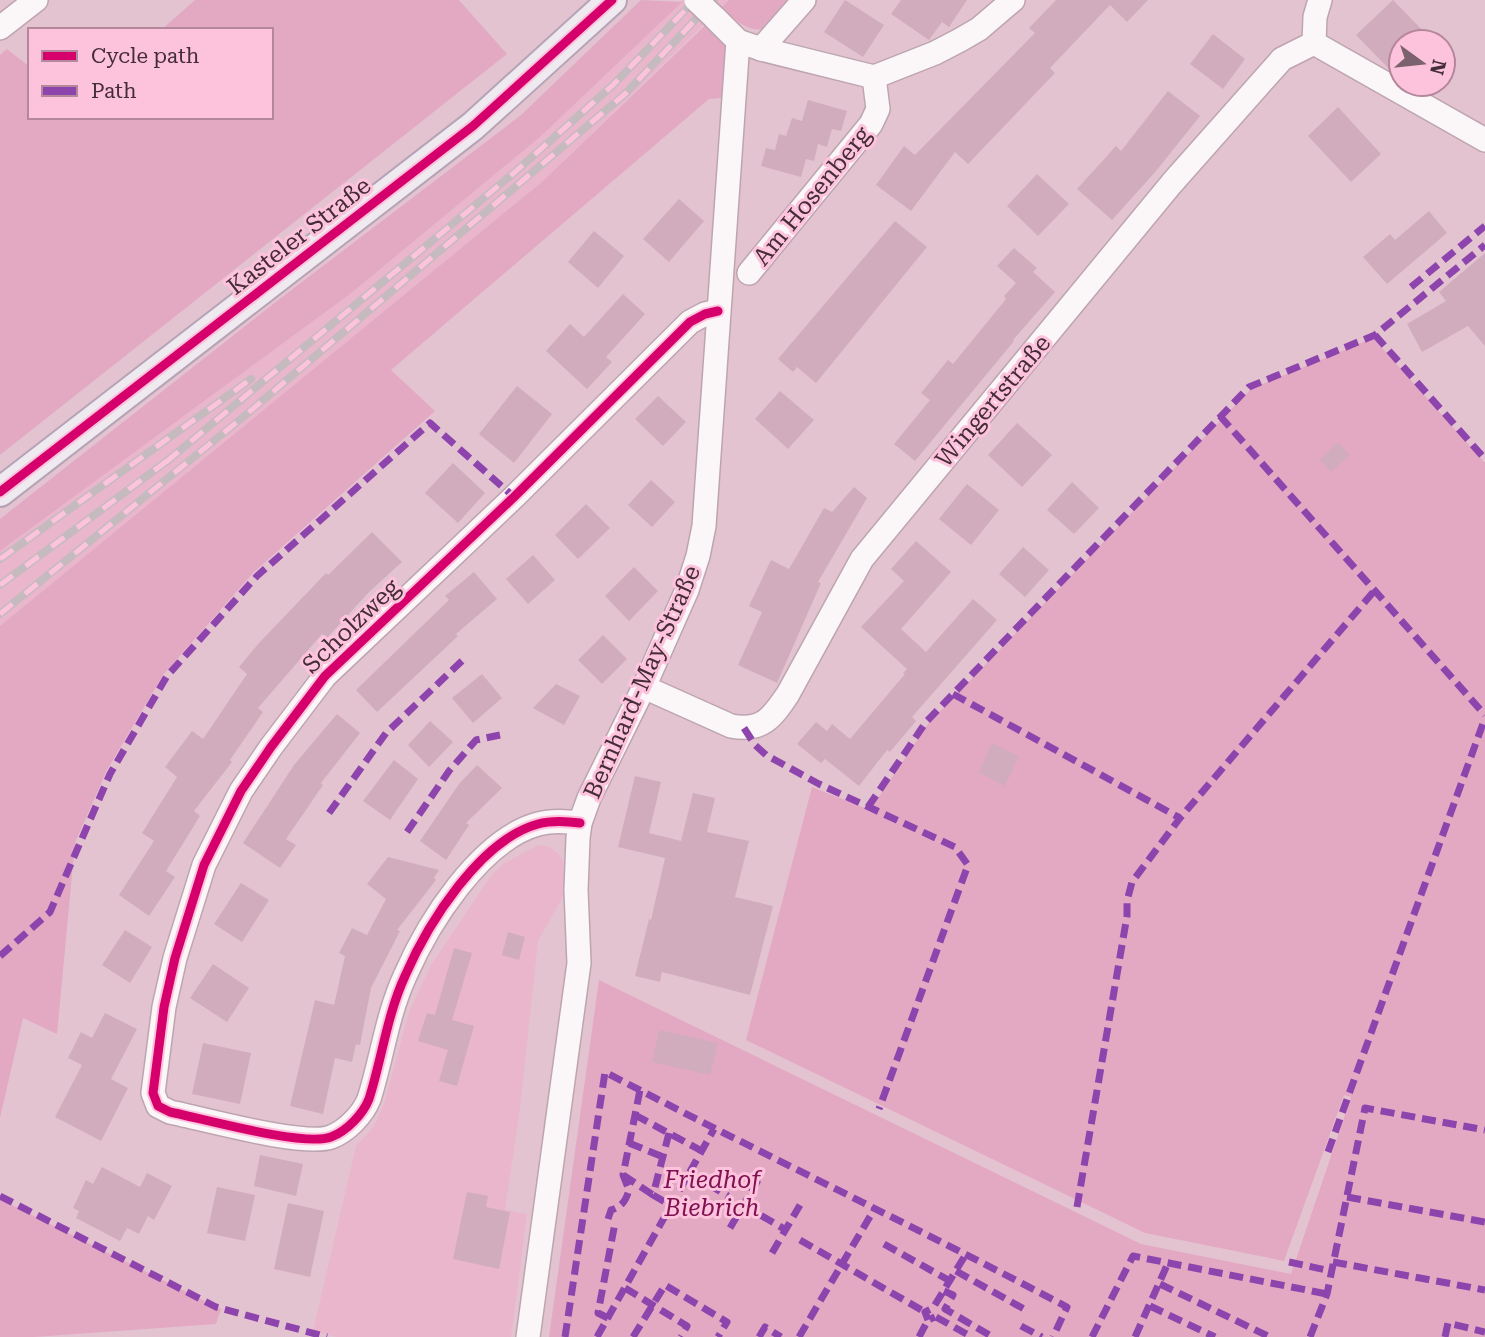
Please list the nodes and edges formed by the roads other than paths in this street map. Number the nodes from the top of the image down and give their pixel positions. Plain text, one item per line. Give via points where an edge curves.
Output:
1 (36, 0) edge
2 (612, 0) edge
3 (696, 0) edge
4 (804, 0) edge
5 (1013, 0) edge
6 (1320, 0) edge
7 (0, 28) edge
8 (738, 41) junction
9 (1314, 43) junction
10 (761, 49) junction
11 (874, 77) junction
12 (1485, 140) edge
13 (750, 274) dead end
14 (718, 311) junction
15 (0, 492) edge
16 (644, 687) junction
17 (580, 823) junction
18 (528, 1337) edge

1 - 7 street
2 - 15 main road, Kasteler Straße via 473,126
3 - 8 street, bridge
4 - 10 street
5 - 11 street via 960,40
6 - 9 street
8 - 10 street
8 - 14 street, Bernhard-May-Straße
9 - 12 street
9 - 16 street, Wingertstraße via 1282,59 1172,183 862,559 774,715 756,726 731,726
10 - 11 street
11 - 13 street, Am Hosenberg via 878,109 871,124
14 - 16 street, Bernhard-May-Straße via 704,526 687,590
14 - 17 street, Scholzweg via 690,322 326,676 271,747 204,865 164,1007 153,1093 158,1106 306,1140 331,1137 350,1125 369,1099 404,977 428,931 459,887 487,853 516,832 547,822
16 - 17 street, Bernhard-May-Straße
17 - 18 street, Bernhard-May-Straße via 576,890 579,963

